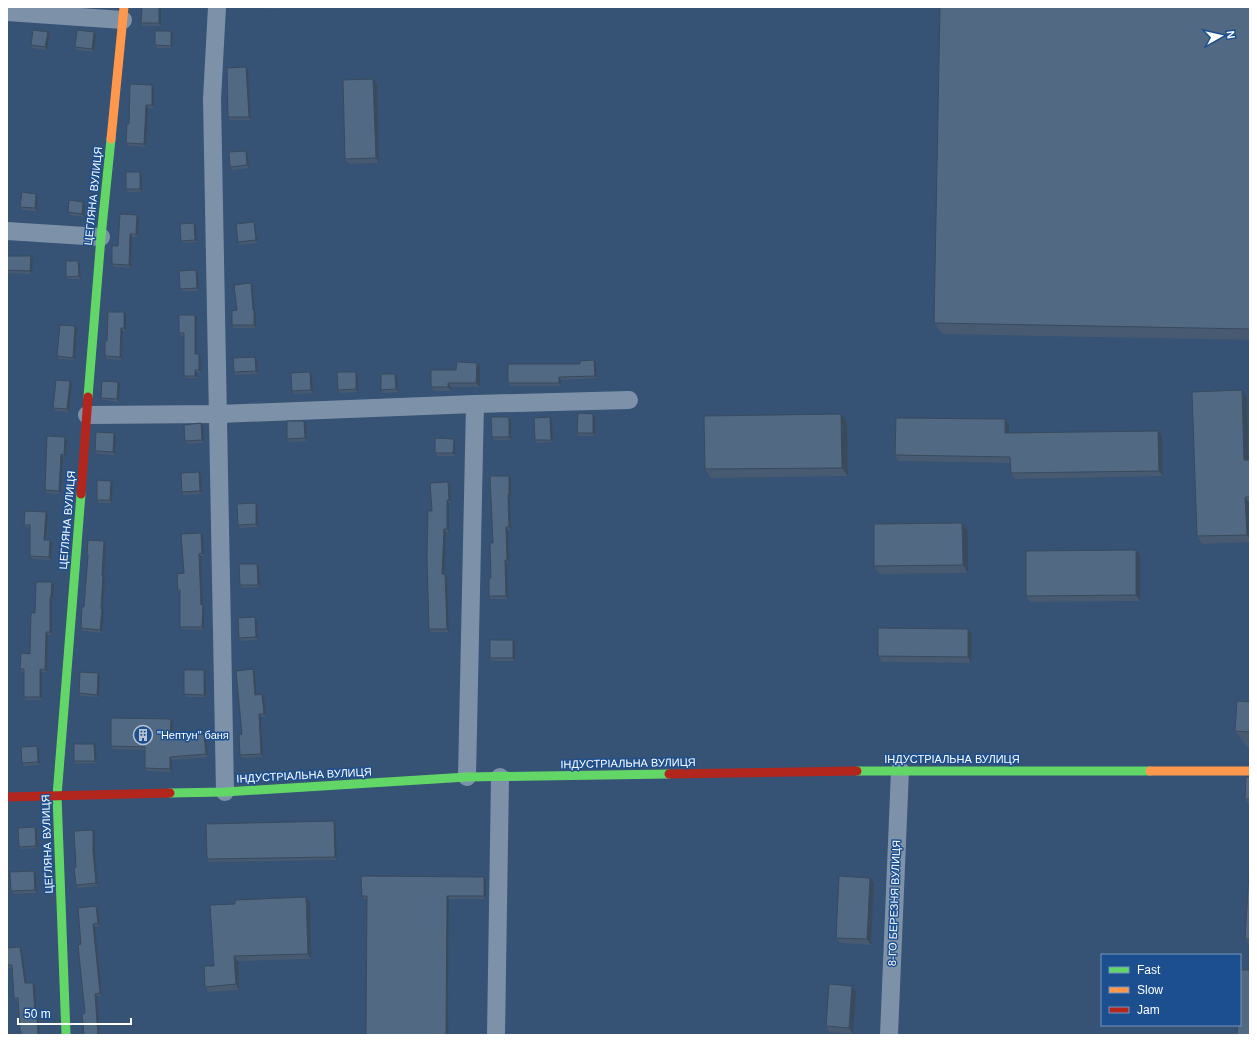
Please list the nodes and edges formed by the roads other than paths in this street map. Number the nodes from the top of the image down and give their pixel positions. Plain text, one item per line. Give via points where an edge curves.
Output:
1 (217, 7) edge
2 (7, 12) edge
3 (123, 13) edge
4 (7, 230) edge
5 (101, 237) junction
6 (629, 400) dead end
7 (475, 404) junction
8 (219, 414) junction
9 (87, 415) junction
10 (900, 770) junction
11 (1250, 770) edge
12 (500, 777) junction
13 (467, 778) junction
14 (225, 792) junction
15 (57, 796) junction
16 (7, 798) edge
17 (66, 1035) edge
18 (496, 1035) edge
19 (889, 1035) edge

1 - 8 street via 212,99
2 - 3 street
3 - 5 street, ЦЕГЛЯНА ВУЛИЦЯ
4 - 5 street
5 - 9 street, ЦЕГЛЯНА ВУЛИЦЯ
6 - 7 street
7 - 8 street
7 - 13 street
8 - 9 street
8 - 14 street
9 - 15 street, ЦЕГЛЯНА ВУЛИЦЯ
10 - 11 street, ІНДУСТРІАЛЬНА ВУЛИЦЯ
10 - 12 street, ІНДУСТРІАЛЬНА ВУЛИЦЯ
10 - 19 street, 8-ГО БЕРЕЗНЯ ВУЛИЦЯ
12 - 13 street, ІНДУСТРІАЛЬНА ВУЛИЦЯ
12 - 18 street
13 - 14 street, ІНДУСТРІАЛЬНА ВУЛИЦЯ
14 - 15 street, ІНДУСТРІАЛЬНА ВУЛИЦЯ
15 - 16 street, ІНДУСТРІАЛЬНА ВУЛИЦЯ
15 - 17 street, ЦЕГЛЯНА ВУЛИЦЯ

